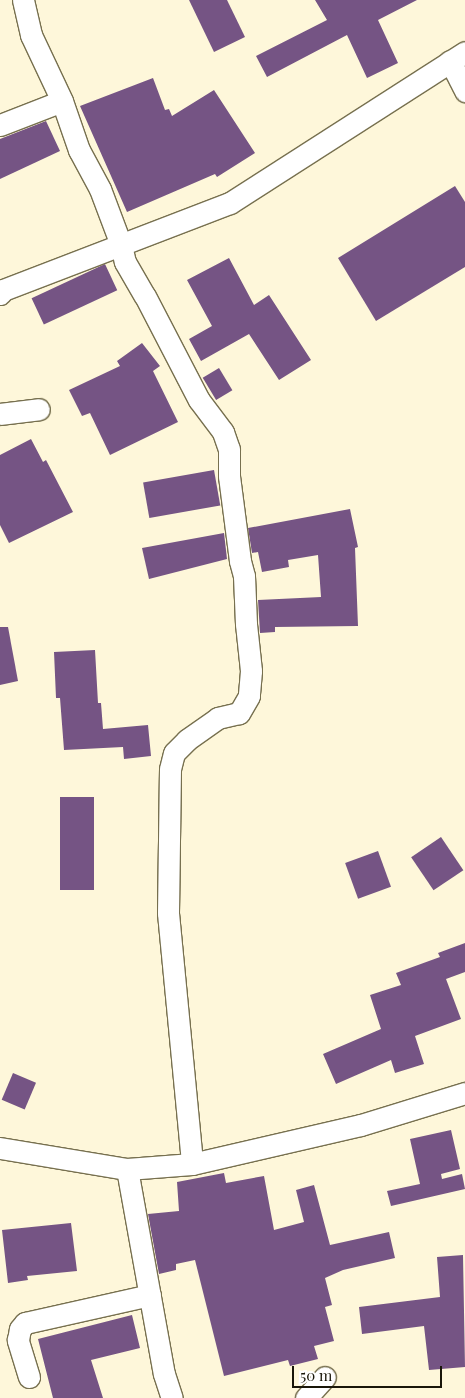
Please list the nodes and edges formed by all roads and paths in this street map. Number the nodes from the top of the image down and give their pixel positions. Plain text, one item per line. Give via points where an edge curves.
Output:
1 (23, 0) edge
2 (458, 56) edge
3 (465, 91) edge
4 (62, 101) junction
5 (0, 125) edge
6 (121, 245) junction
7 (0, 294) edge
8 (39, 409) dead end
9 (0, 414) edge
10 (465, 1093) edge
11 (0, 1148) edge
12 (192, 1164) junction
13 (127, 1169) junction
14 (150, 1295) junction
15 (29, 1377) dead end
16 (325, 1378) dead end
17 (172, 1398) edge
18 (306, 1398) edge

1 - 4 street via 31,35
2 - 3 street
2 - 6 street via 230,203
4 - 5 street
4 - 6 street
6 - 7 street via 3,290
6 - 12 street via 125,262 199,400 223,432 229,449 229,476 244,576 251,671 249,696 239,713 218,718 186,740 174,753 170,769 168,913
8 - 9 street
10 - 12 street via 361,1125
11 - 13 street
12 - 13 street
13 - 14 street
14 - 15 street via 25,1323 18,1340
14 - 17 street via 164,1374
16 - 18 street

